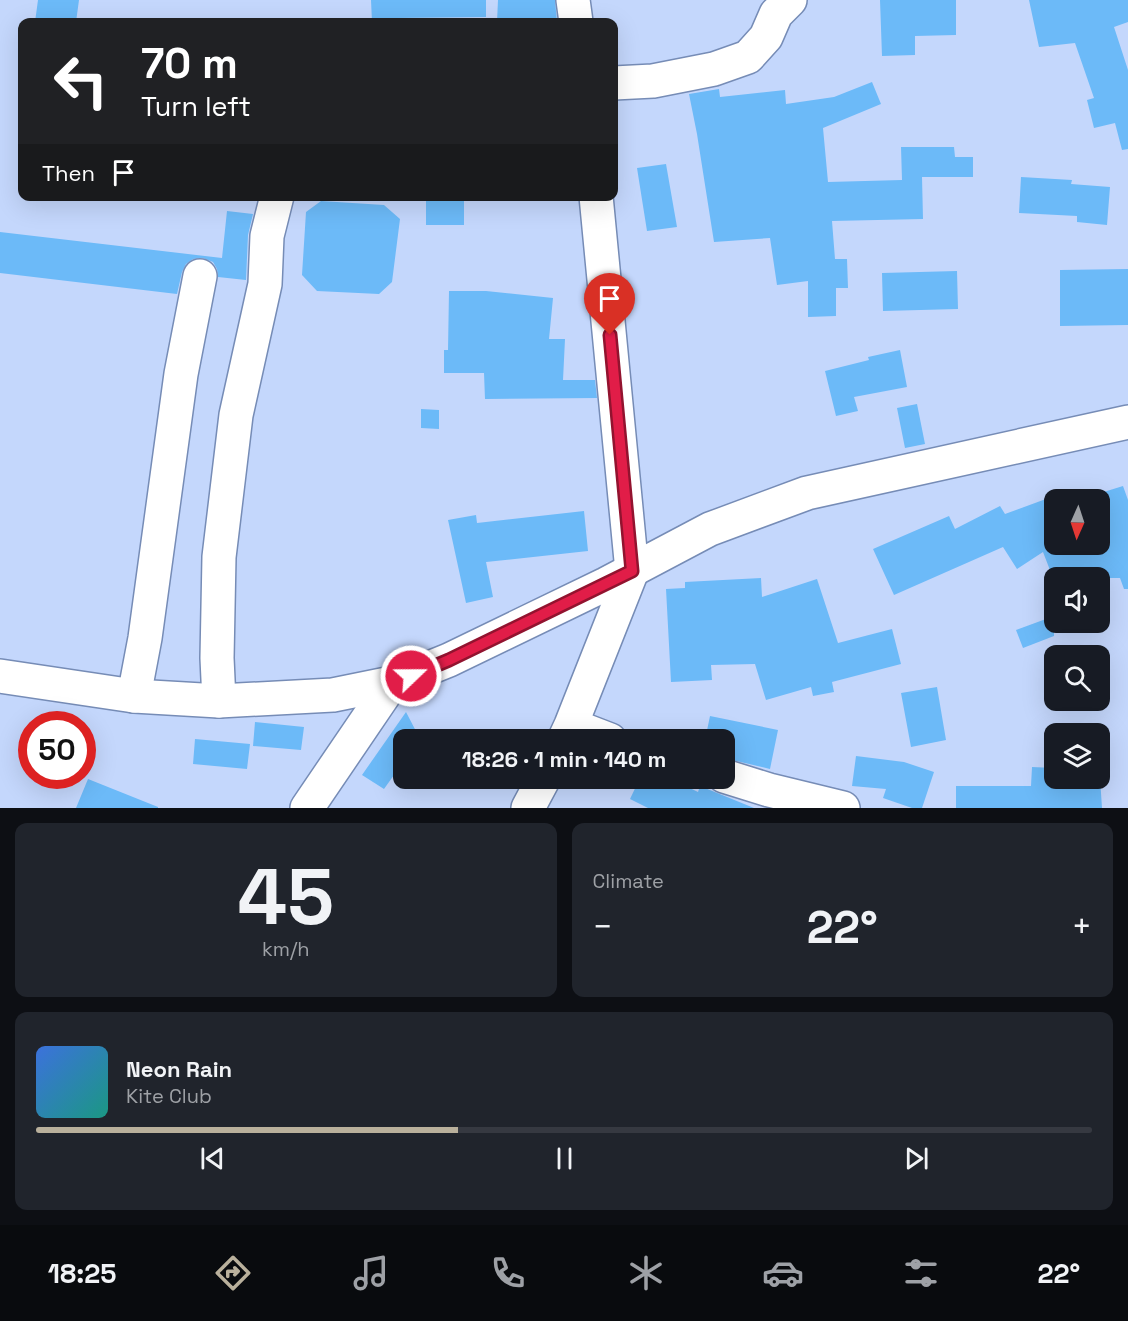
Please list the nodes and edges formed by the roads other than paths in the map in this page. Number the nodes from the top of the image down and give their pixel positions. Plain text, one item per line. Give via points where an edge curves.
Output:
1 (573, 0) edge
2 (790, 0) edge
3 (575, 18) edge
4 (618, 83) edge
5 (276, 201) edge
6 (596, 201) edge
7 (200, 276) dead end
8 (1128, 422) edge
9 (632, 571) junction
10 (0, 676) edge
11 (392, 683) junction
12 (134, 696) junction
13 (219, 701) junction
14 (569, 729) edge
15 (735, 782) edge
16 (538, 789) edge
17 (767, 799) edge
18 (307, 808) edge
19 (528, 808) edge
20 (843, 808) edge

1 - 3 street
2 - 4 street via 748,57 714,69 653,81
5 - 13 street via 267,236 265,284 236,415 219,557
6 - 9 street
7 - 12 street via 181,374
8 - 9 street via 807,493 710,529
9 - 11 street via 449,660
9 - 14 street
10 - 12 street
11 - 13 street via 333,695
11 - 18 street
12 - 13 street
15 - 17 street
16 - 19 street
17 - 20 street

